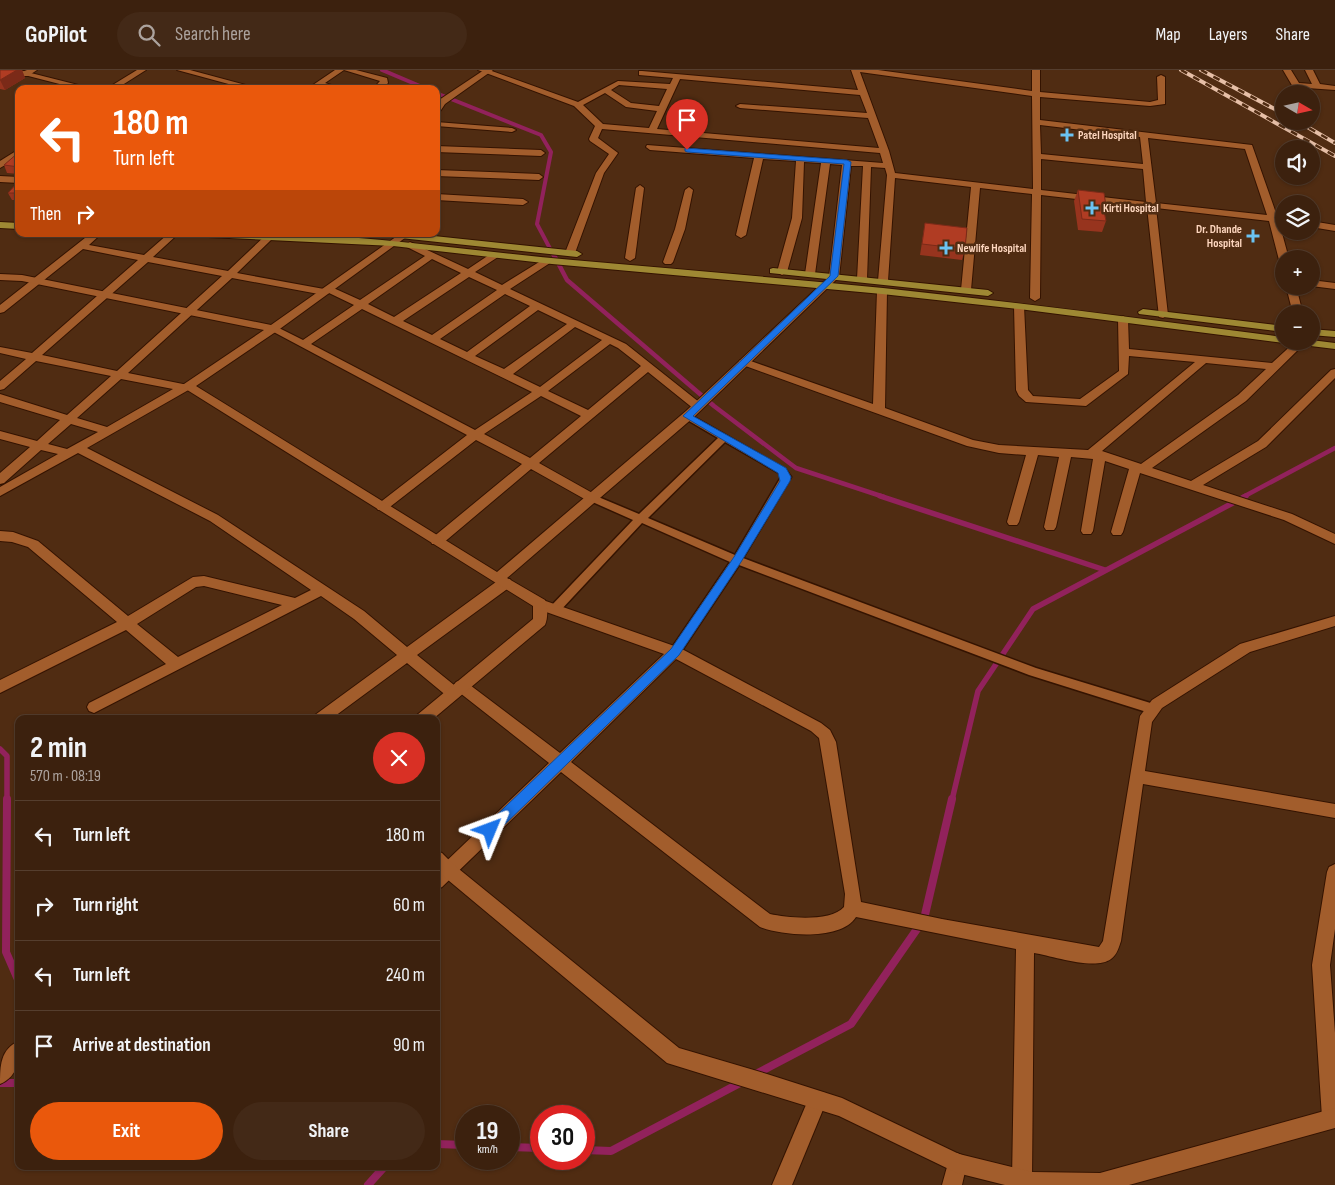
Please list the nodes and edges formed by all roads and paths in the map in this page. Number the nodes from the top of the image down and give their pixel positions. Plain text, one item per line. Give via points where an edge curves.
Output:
1 (9, 70) edge
2 (142, 70) edge
3 (340, 70) edge
4 (347, 70) edge
5 (855, 70) edge
6 (865, 70) edge
7 (1036, 70) edge
8 (1286, 70) edge
9 (1309, 70) edge
10 (187, 71) edge
11 (486, 71) edge
12 (29, 72) edge
13 (642, 73) dead end
14 (677, 76) junction
15 (1160, 77) dead end
16 (319, 84) joint
17 (76, 85) edge
18 (117, 85) edge
19 (241, 85) edge
20 (323, 85) edge
21 (383, 85) edge
22 (1302, 85) edge
23 (1316, 85) edge
24 (672, 87) junction
25 (1320, 87) edge
26 (1335, 88) edge
27 (605, 90) junction
28 (864, 93) junction
29 (1036, 94) junction
30 (440, 105) edge
31 (578, 105) junction
32 (740, 106) dead end
33 (662, 109) junction
34 (872, 116) junction
35 (1036, 122) junction
36 (440, 124) edge
37 (600, 126) junction
38 (512, 130) dead end
39 (652, 131) junction
40 (1144, 135) junction
41 (650, 147) dead end
42 (440, 149) edge
43 (884, 151) junction
44 (541, 152) dead end
45 (15, 156) edge
46 (759, 156) junction
47 (1037, 156) junction
48 (800, 159) junction
49 (826, 161) junction
50 (847, 162) junction
51 (868, 164) junction
52 (0, 165) edge
53 (1147, 167) junction
54 (890, 171) junction
55 (440, 173) edge
56 (539, 177) dead end
57 (0, 179) edge
58 (15, 180) edge
59 (976, 184) junction
60 (640, 188) dead end
61 (688, 190) dead end
62 (1037, 191) junction
63 (440, 197) edge
64 (523, 202) dead end
65 (1151, 204) junction
66 (0, 216) edge
67 (15, 217) edge
68 (1273, 218) junction
69 (0, 225) edge
70 (15, 226) edge
71 (1320, 226) edge
72 (1335, 228) edge
73 (741, 235) dead end
74 (92, 237) edge
75 (170, 237) edge
76 (269, 237) joint
77 (423, 237) edge
78 (392, 238) edge
79 (410, 245) junction
80 (81, 246) junction
81 (1281, 250) edge
82 (432, 255) junction
83 (494, 255) junction
84 (568, 256) junction
85 (630, 258) junction
86 (146, 259) junction
87 (549, 261) junction
88 (668, 262) junction
89 (782, 272) junction
90 (468, 273) junction
91 (810, 274) junction
92 (229, 275) junction
93 (0, 277) edge
94 (862, 279) junction
95 (39, 281) junction
96 (830, 281) junction
97 (1320, 284) edge
98 (882, 286) junction
99 (1335, 286) edge
100 (503, 289) junction
101 (966, 290) junction
102 (327, 291) junction
103 (106, 295) junction
104 (1035, 298) junction
105 (362, 304) junction
106 (537, 306) junction
107 (1019, 306) junction
108 (0, 310) edge
109 (190, 312) junction
110 (1163, 314) junction
111 (1123, 319) junction
112 (395, 321) junction
113 (574, 323) junction
114 (1275, 328) edge
115 (273, 329) junction
116 (1320, 333) edge
117 (1335, 334) edge
118 (432, 339) junction
119 (1275, 339) edge
120 (609, 340) junction
121 (1320, 344) edge
122 (303, 345) junction
123 (1335, 346) edge
124 (0, 350) edge
125 (1292, 350) edge
126 (1124, 352) junction
127 (468, 356) junction
128 (34, 357) junction
129 (1204, 360) junction
130 (744, 362) junction
131 (648, 366) junction
132 (1275, 367) junction
133 (1335, 372) edge
134 (505, 374) junction
135 (119, 376) junction
136 (0, 387) edge
137 (185, 387) junction
138 (541, 391) junction
139 (0, 398) edge
140 (698, 406) junction
141 (879, 410) junction
142 (589, 415) junction
143 (687, 416) junction
144 (70, 419) junction
145 (108, 431) junction
146 (475, 434) junction
147 (0, 435) edge
148 (725, 437) junction
149 (40, 446) junction
150 (73, 451) junction
151 (1033, 451) junction
152 (1066, 452) junction
153 (1096, 455) junction
154 (530, 463) junction
155 (1139, 468) junction
156 (0, 480) edge
157 (14, 484) junction
158 (1195, 487) junction
159 (0, 492) edge
160 (592, 498) junction
161 (382, 507) junction
162 (640, 518) junction
163 (1013, 522) dead end
164 (1050, 526) dead end
165 (1087, 531) dead end
166 (1117, 532) dead end
167 (0, 536) edge
168 (1335, 539) edge
169 (437, 541) junction
170 (737, 560) junction
171 (502, 581) junction
172 (322, 590) junction
173 (296, 603) junction
174 (547, 607) junction
175 (1335, 621) edge
176 (127, 623) junction
177 (675, 652) junction
178 (408, 656) junction
179 (177, 665) junction
180 (0, 687) edge
181 (457, 690) junction
182 (94, 707) dead end
183 (1153, 708) junction
184 (326, 715) edge
185 (427, 715) edge
186 (560, 762) junction
187 (1137, 776) junction
188 (1335, 811) edge
189 (440, 870) edge
190 (1335, 872) edge
191 (852, 908) junction
192 (1025, 942) junction
193 (15, 1055) edge
194 (0, 1075) edge
195 (818, 1100) junction
196 (1334, 1118) edge
197 (957, 1163) junction
198 (1022, 1180) junction
199 (1110, 1183) edge
200 (782, 1185) edge
201 (952, 1185) edge

1 - 12 street
2 - 18 street
3 - 16 street
4 - 21 street via 384,80
5 - 28 street
6 - 29 street
7 - 29 street
8 - 22 street via 1294,84
9 - 23 street
10 - 19 street
11 - 30 street
11 - 31 street
12 - 17 street
13 - 14 street
14 - 24 street
14 - 28 street
15 - 29 street via 1162,102 1159,103
16 - 20 street
24 - 27 street via 621,83
24 - 33 street
25 - 26 street
27 - 31 street
27 - 33 street via 629,105
28 - 34 street
29 - 35 street
31 - 37 street
32 - 34 street
33 - 39 street
34 - 43 street
35 - 40 street
35 - 47 street
36 - 38 street
37 - 39 street
37 - 84 street via 593,139 614,153 600,173
39 - 43 street
40 - 53 street
40 - 68 street via 1249,147
41 - 46 street
42 - 44 street
43 - 54 street
45 - 52 street
46 - 48 street
46 - 73 street
47 - 53 street
47 - 62 street
48 - 49 street
48 - 89 street via 797,218
49 - 50 street
49 - 91 street
50 - 51 street
50 - 96 street
51 - 54 street
51 - 94 street
53 - 65 street
54 - 59 street
54 - 98 street
55 - 56 street
57 - 58 street
59 - 62 street
59 - 101 street
60 - 85 street
61 - 88 street via 681,226
62 - 65 street
62 - 104 street
63 - 64 street
65 - 68 street
65 - 110 street
66 - 67 main road
68 - 81 street
69 - 70 main road
71 - 72 street
74 - 80 street
75 - 86 street
76 - 78 main road
76 - 92 street
77 - 84 main road via 544,250
78 - 79 main road
78 - 102 street
79 - 82 street
79 - 83 main road
80 - 86 street
80 - 95 street
82 - 90 street
82 - 105 street
83 - 87 main road
83 - 90 street
84 - 85 main road
84 - 87 main road
84 - 96 main road
85 - 88 main road
86 - 92 street
86 - 103 street
87 - 100 street
88 - 89 main road
89 - 91 main road
90 - 100 street
90 - 112 street
91 - 96 main road
92 - 102 street
92 - 109 street
93 - 95 street
94 - 96 main road
94 - 98 main road
95 - 103 street
95 - 108 street
96 - 98 main road
96 - 130 street
97 - 99 street
98 - 101 main road
98 - 107 main road
98 - 141 street
100 - 106 street
100 - 118 street
101 - 104 main road
102 - 105 street
102 - 115 street
103 - 109 street
103 - 128 street
104 - 110 main road
105 - 112 street
105 - 122 street
106 - 113 street
106 - 127 street
107 - 111 main road
107 - 126 street via 1022,390 1030,399 1076,404 1087,401 1122,376
109 - 115 street
109 - 135 street
110 - 114 main road
111 - 119 main road
111 - 126 street
112 - 118 street
113 - 120 street
113 - 134 street
115 - 122 street
115 - 137 street
116 - 117 main road
118 - 127 street
120 - 131 street via 629,350
120 - 138 street
121 - 123 main road
122 - 146 street
124 - 128 street
125 - 132 street
126 - 129 street
127 - 134 street
128 - 135 street
128 - 136 street
129 - 132 street
129 - 153 street
130 - 140 street
130 - 141 street
131 - 140 street
131 - 142 street
132 - 155 street via 1238,401
133 - 158 street via 1262,444
134 - 138 street
135 - 137 street
135 - 144 street
137 - 145 street
137 - 161 street
138 - 142 street
138 - 146 street
139 - 144 street
140 - 143 street
141 - 151 street via 978,445
142 - 154 street
143 - 148 lane
143 - 160 street
144 - 145 street
144 - 149 street
145 - 150 street
146 - 154 street
146 - 161 street
147 - 149 street
148 - 162 lane
148 - 170 lane via 782,471 786,477
149 - 150 street
149 - 156 street
150 - 157 street
150 - 172 street via 214,518
151 - 152 street
151 - 163 street
152 - 153 street
152 - 164 street
153 - 155 street
153 - 165 street
154 - 160 street
154 - 169 street
155 - 158 street
155 - 166 street
156 - 157 street
157 - 159 street
158 - 168 street via 1288,517
160 - 162 lane
160 - 171 street
161 - 169 street
162 - 170 lane
162 - 174 lane
167 - 176 street via 33,544
169 - 171 street
170 - 177 lane
170 - 183 lane via 1033,672
171 - 174 street
171 - 178 street
172 - 173 street
172 - 178 street via 359,615
173 - 176 street via 198,580
173 - 179 street
174 - 177 street
174 - 181 street via 540,620
175 - 183 street via 1245,648
176 - 179 street
176 - 180 street
177 - 186 street
177 - 191 street via 825,734 853,894
178 - 181 street
178 - 184 street
179 - 182 street
181 - 185 street
181 - 186 street
183 - 187 street via 1145,720
186 - 189 street
186 - 191 street via 766,921 785,926 837,923 846,918
187 - 188 street
187 - 192 street via 1110,949 1104,955 1096,956
189 - 195 street via 674,1056
190 - 196 street via 1321,965
191 - 192 street
192 - 198 street
193 - 194 street
195 - 197 street via 842,1108
195 - 200 street
196 - 199 street
197 - 198 street
197 - 201 street
198 - 199 street

